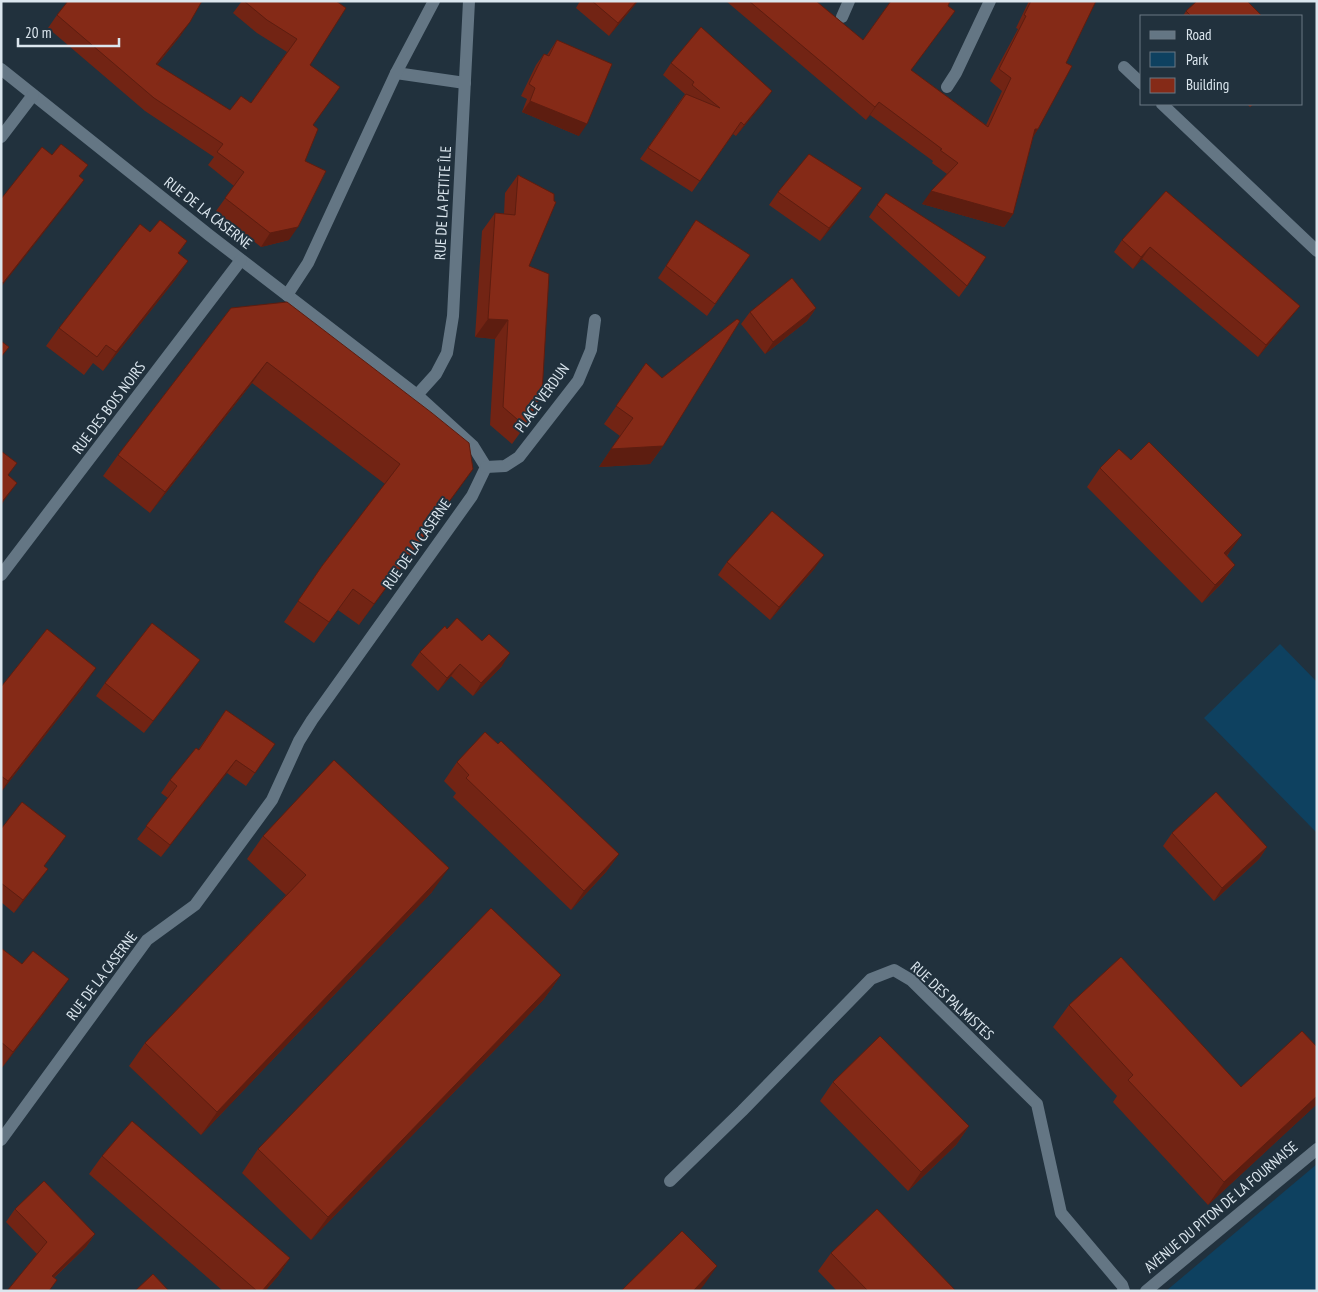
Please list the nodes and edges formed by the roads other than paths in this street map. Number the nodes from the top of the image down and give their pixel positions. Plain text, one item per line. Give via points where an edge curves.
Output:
1 (434, 1) edge
2 (469, 1) edge
3 (849, 1) edge
4 (990, 1) edge
5 (842, 17) dead end
6 (1124, 68) dead end
7 (1, 69) edge
8 (396, 73) junction
9 (1140, 82) edge
10 (465, 83) junction
11 (947, 87) dead end
12 (33, 94) junction
13 (1163, 105) edge
14 (1, 137) edge
15 (1317, 251) edge
16 (241, 260) junction
17 (287, 295) junction
18 (595, 320) dead end
19 (417, 395) junction
20 (486, 467) junction
21 (1, 574) edge
22 (1, 1140) edge
23 (1317, 1149) edge
24 (670, 1181) dead end
25 (1124, 1291) edge
26 (1146, 1291) edge

1 - 8 street
2 - 10 street, RUE DE LA PETITE ÎLE
3 - 5 street
4 - 11 street
6 - 9 street
7 - 12 street, RUE DE LA CASERNE
8 - 10 street
8 - 17 street via 308,263
10 - 19 street, RUE DE LA PETITE ÎLE via 453,316 447,353 436,374
12 - 14 street
12 - 16 street, RUE DE LA CASERNE
13 - 15 street
16 - 17 street, RUE DE LA CASERNE
16 - 21 street, RUE DES BOIS NOIRS
17 - 19 street, RUE DE LA CASERNE
18 - 20 street, PLACE VERDUN via 591,350 578,381 519,457 506,466
19 - 20 street, RUE DE LA CASERNE via 473,446
20 - 22 street, RUE DE LA CASERNE via 472,496 312,720 272,800 194,905 147,940
23 - 26 street, AVENUE DU PITON DE LA FOURNAISE
24 - 25 street, RUE DES PALMISTES via 871,979 894,970 910,980 1037,1104 1061,1214

